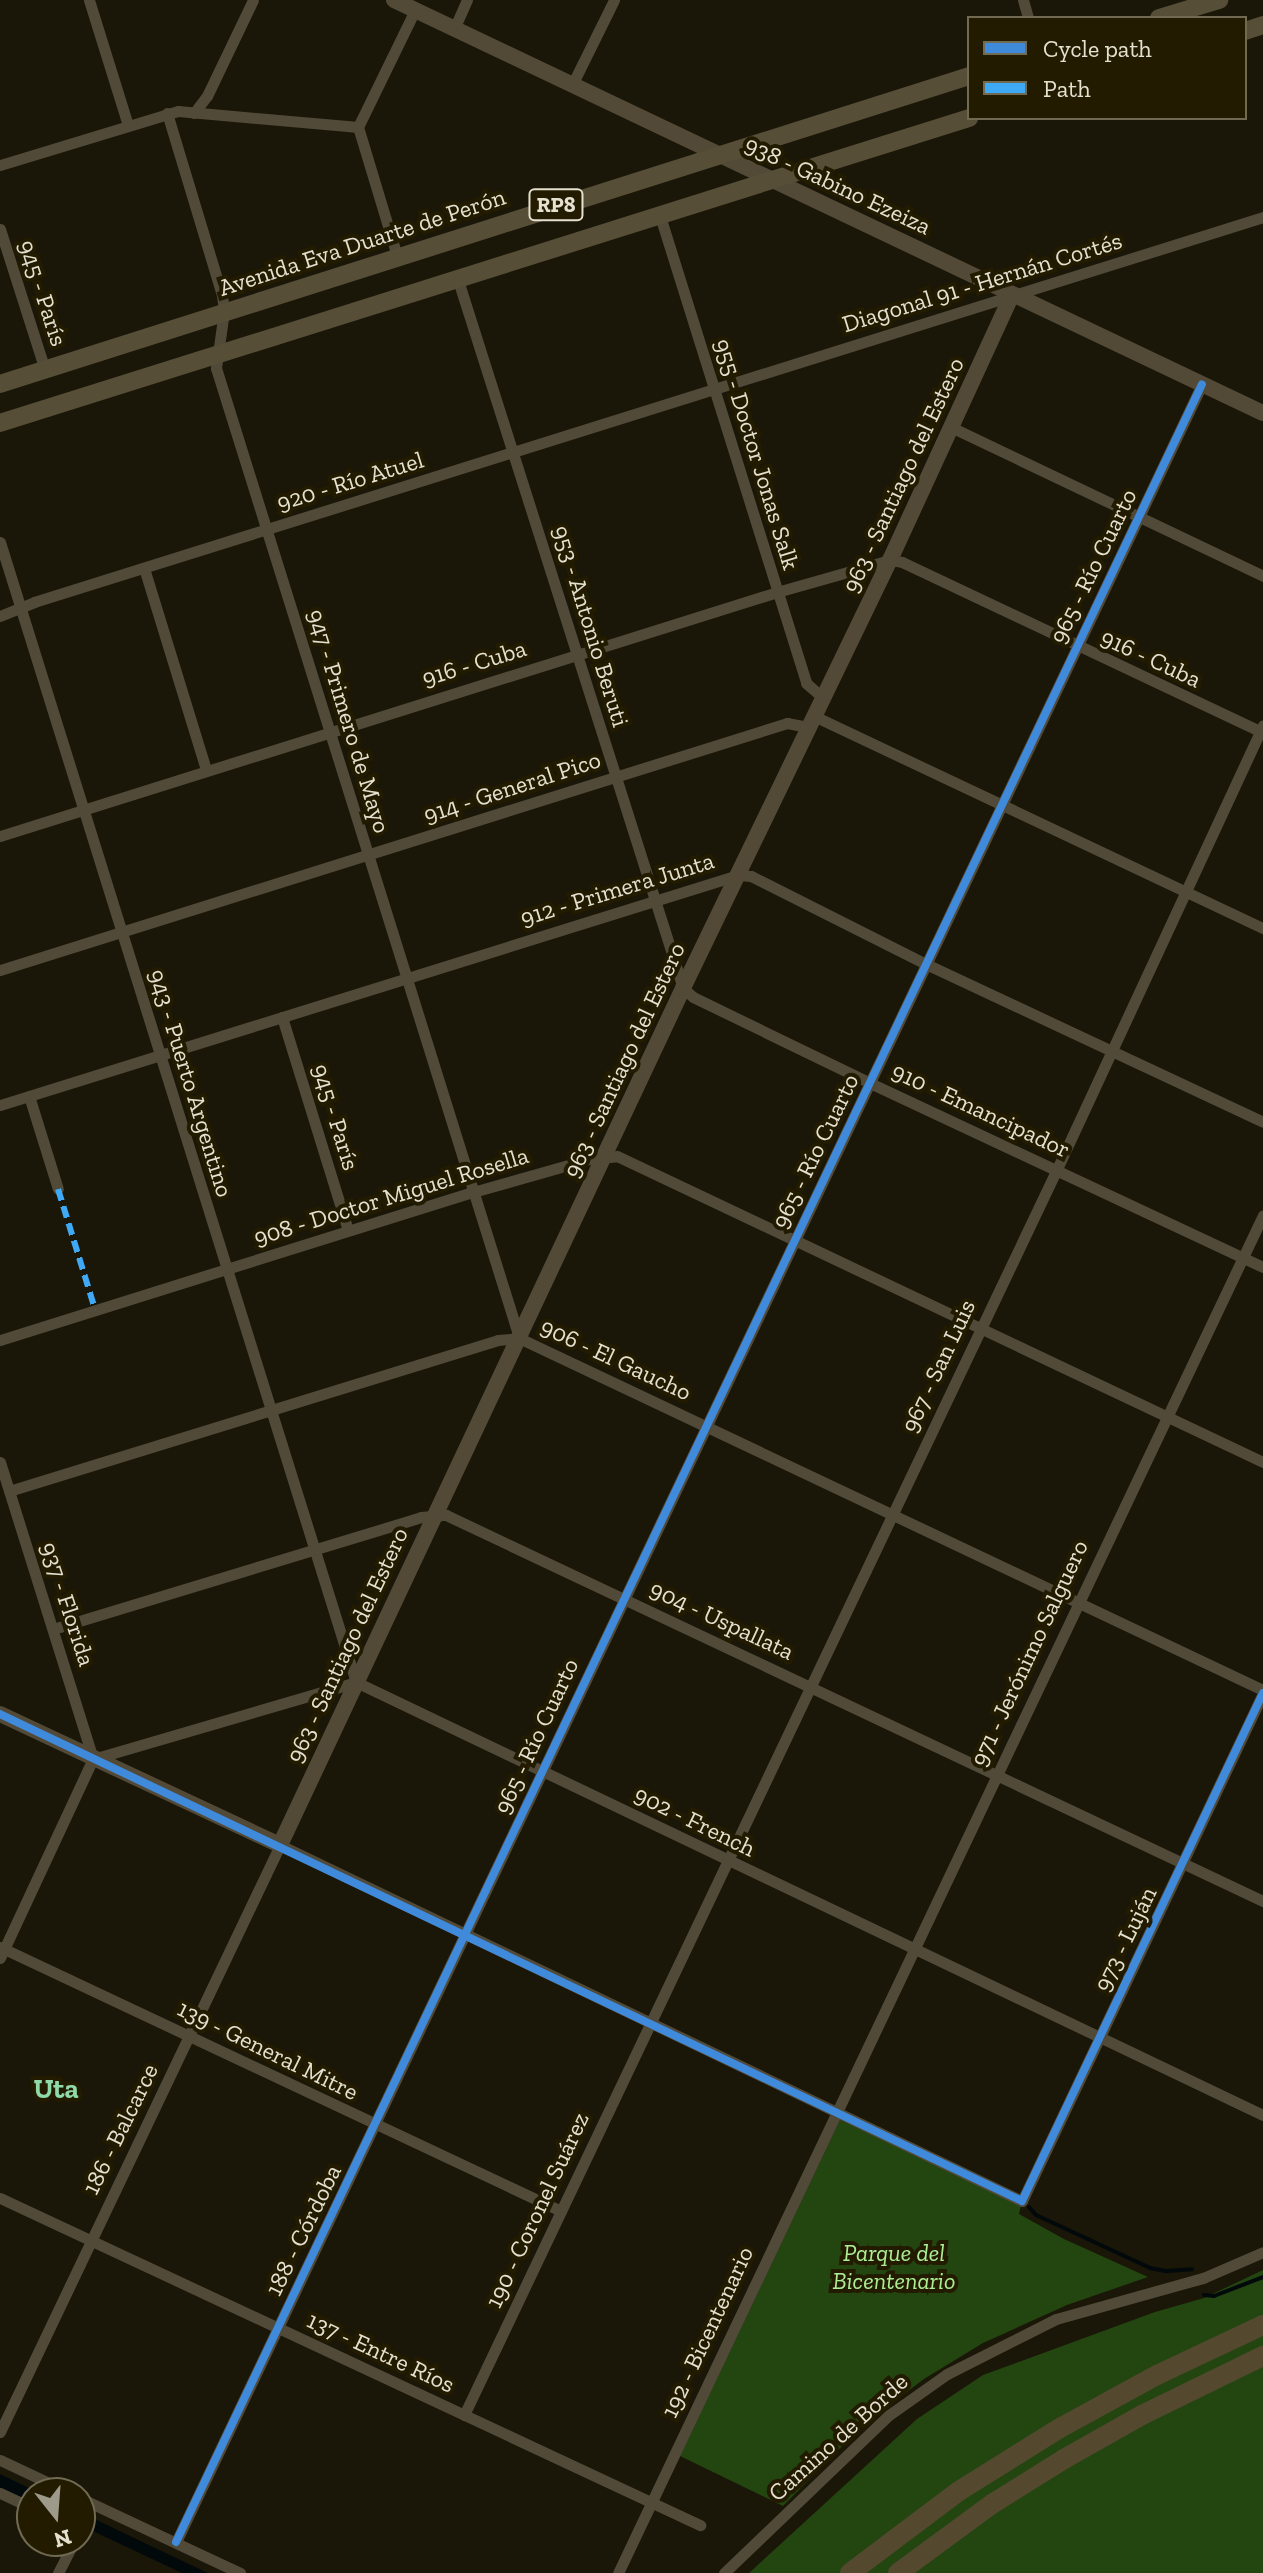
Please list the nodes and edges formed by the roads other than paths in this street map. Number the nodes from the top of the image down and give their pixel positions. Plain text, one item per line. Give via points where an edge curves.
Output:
1 (89, 0) edge
2 (253, 0) edge
3 (394, 0) edge
4 (467, 0) edge
5 (614, 0) edge
6 (1219, 0) edge
7 (415, 10) junction
8 (1166, 16) edge
9 (454, 29) junction
10 (967, 77) edge
11 (572, 85) junction
12 (167, 113) junction
13 (194, 113) junction
14 (967, 119) edge
15 (128, 125) junction
16 (358, 127) junction
17 (715, 154) junction
18 (0, 165) edge
19 (774, 179) junction
20 (660, 216) junction
21 (1263, 217) edge
22 (0, 229) edge
23 (397, 256) junction
24 (457, 277) junction
25 (1012, 295) junction
26 (224, 311) junction
27 (216, 353) junction
28 (45, 370) junction
29 (0, 384) edge
30 (1202, 384) junction
31 (714, 389) junction
32 (1263, 413) edge
33 (0, 423) edge
34 (953, 428) junction
35 (514, 452) junction
36 (1139, 516) junction
37 (266, 530) junction
38 (0, 542) edge
39 (890, 560) junction
40 (144, 568) junction
41 (1263, 576) edge
42 (777, 592) junction
43 (20, 607) junction
44 (0, 616) edge
45 (1078, 645) junction
46 (576, 654) junction
47 (823, 698) junction
48 (811, 722) junction
49 (1262, 730) edge
50 (329, 731) junction
51 (206, 769) junction
52 (615, 777) junction
53 (1001, 803) junction
54 (81, 810) junction
55 (0, 836) edge
56 (367, 856) junction
57 (738, 875) junction
58 (1188, 892) junction
59 (654, 901) junction
60 (1263, 928) edge
61 (120, 931) junction
62 (926, 964) junction
63 (0, 970) edge
64 (406, 977) junction
65 (683, 988) junction
66 (282, 1017) junction
67 (1113, 1051) junction
68 (159, 1056) junction
69 (870, 1083) junction
70 (29, 1096) junction
71 (0, 1105) edge
72 (1263, 1122) edge
73 (606, 1155) junction
74 (1057, 1169) junction
75 (58, 1189) dead end
76 (473, 1192) junction
77 (1263, 1215) edge
78 (348, 1230) junction
79 (795, 1239) junction
80 (1243, 1257) junction
81 (1263, 1267) edge
82 (227, 1269) junction
83 (981, 1326) junction
84 (519, 1338) junction
85 (0, 1340) edge
86 (271, 1409) junction
87 (1166, 1415) junction
88 (706, 1425) junction
89 (0, 1462) edge
90 (1263, 1462) edge
91 (9, 1491) junction
92 (436, 1513) junction
93 (893, 1514) junction
94 (314, 1548) junction
95 (622, 1599) junction
96 (1078, 1602) junction
97 (53, 1629) junction
98 (356, 1682) junction
99 (811, 1686) junction
100 (1263, 1692) edge
101 (0, 1714) edge
102 (93, 1759) junction
103 (543, 1770) junction
104 (997, 1774) junction
105 (280, 1845) junction
106 (726, 1861) junction
107 (1183, 1864) junction
108 (1263, 1901) edge
109 (465, 1935) junction
110 (914, 1950) junction
111 (1, 1951) edge
112 (650, 2023) junction
113 (189, 2036) junction
114 (1100, 2037) junction
115 (837, 2110) junction
116 (1263, 2115) edge
117 (376, 2127) junction
118 (0, 2198) edge
119 (561, 2211) junction
120 (91, 2241) junction
121 (1263, 2252) edge
122 (1263, 2325) edge
123 (278, 2329) junction
124 (1263, 2356) edge
125 (464, 2415) junction
126 (0, 2432) edge
127 (0, 2460) edge
128 (36, 2477) edge
129 (650, 2504) junction
130 (96, 2505) edge
131 (700, 2525) dead end
132 (176, 2542) junction
133 (240, 2573) edge
134 (618, 2573) edge
135 (724, 2573) edge
136 (850, 2573) edge
137 (898, 2573) edge

1 - 15 street
2 - 13 street
3 - 7 street, 938 - Gabino Ezeiza
4 - 9 street
5 - 11 street
6 - 8 main road
7 - 9 street, 938 - Gabino Ezeiza
7 - 16 street
9 - 11 street, 938 - Gabino Ezeiza
10 - 17 main road, Avenida Eva Duarte de Perón / RP8
11 - 17 street, 938 - Gabino Ezeiza
12 - 13 street
12 - 15 street
12 - 26 street, 947 - Primero de Mayo
13 - 16 street
14 - 19 main road, RP8
15 - 18 street
16 - 23 street
17 - 19 street, 938 - Gabino Ezeiza
17 - 23 main road, Avenida Eva Duarte de Perón / RP8
19 - 20 main road, RP8
19 - 25 street, 938 - Gabino Ezeiza
20 - 24 main road, RP8
20 - 31 street, 955 - Doctor Jonas Salk
21 - 25 street, Diagonal 91 - Hernán Cortés
22 - 28 street, 945 - París
23 - 26 main road, Avenida Eva Duarte de Perón / RP8
24 - 27 main road, RP8
24 - 35 street, 953 - Antonio Beruti
25 - 30 street, 938 - Gabino Ezeiza
25 - 31 street, Diagonal 91 - Hernán Cortés
25 - 34 street, 963 - Santiago del Estero
26 - 27 street, 947 - Primero de Mayo
26 - 28 main road, Avenida Eva Duarte de Perón / RP8
27 - 33 main road, RP8
27 - 37 street, 947 - Primero de Mayo via 216,368
28 - 29 main road, Avenida Eva Duarte de Perón / RP8
30 - 32 street, 938 - Gabino Ezeiza
30 - 36 street, 965 - Río Cuarto
31 - 35 street, 920 - Río Atuel
31 - 42 street, 955 - Doctor Jonas Salk
34 - 36 street
34 - 39 street, 963 - Santiago del Estero
35 - 37 street, 920 - Río Atuel
35 - 46 street, 953 - Antonio Beruti
36 - 41 street
36 - 45 street, 965 - Río Cuarto
37 - 40 street, 920 - Río Atuel
37 - 50 street, 947 - Primero de Mayo
38 - 43 street, 943 - Puerto Argentino
39 - 42 street, 916 - Cuba
39 - 45 street, 916 - Cuba
39 - 47 street, 963 - Santiago del Estero
40 - 43 street, 920 - Río Atuel
40 - 51 street
42 - 46 street, 916 - Cuba
42 - 47 street, 955 - Doctor Jonas Salk via 806,683
43 - 44 street, 920 - Río Atuel
43 - 54 street, 943 - Puerto Argentino
45 - 49 street, 916 - Cuba
45 - 53 street, 965 - Río Cuarto
46 - 50 street, 916 - Cuba
46 - 52 street, 953 - Antonio Beruti
47 - 48 street, 963 - Santiago del Estero
48 - 52 street, 914 - General Pico via 787,723
48 - 53 street, 914 - General Pico
48 - 57 street, 963 - Santiago del Estero
49 - 58 street, 967 - San Luis
50 - 51 street, 916 - Cuba
50 - 56 street, 947 - Primero de Mayo
51 - 54 street, 916 - Cuba
52 - 56 street, 914 - General Pico
52 - 59 street, 953 - Antonio Beruti
53 - 58 street, 914 - General Pico
53 - 62 street, 965 - Río Cuarto
54 - 55 street, 916 - Cuba
54 - 61 street, 943 - Puerto Argentino
56 - 61 street, 914 - General Pico
56 - 64 street, 947 - Primero de Mayo
57 - 59 street, 912 - Primera Junta
57 - 62 street, 912 - Primera Junta via 751,876
57 - 65 street, 963 - Santiago del Estero
58 - 60 street, 914 - General Pico
58 - 67 street, 967 - San Luis
59 - 64 street, 912 - Primera Junta
59 - 65 street, 953 - Antonio Beruti
61 - 63 street, 914 - General Pico
61 - 68 street, 943 - Puerto Argentino
62 - 67 street, 912 - Primera Junta
62 - 69 street, 965 - Río Cuarto
64 - 66 street, 912 - Primera Junta
64 - 76 street, 947 - Primero de Mayo
65 - 69 street, 910 - Emancipador
65 - 73 street, 963 - Santiago del Estero
66 - 68 street, 912 - Primera Junta
66 - 78 street, 945 - París
67 - 72 street, 912 - Primera Junta
67 - 74 street, 967 - San Luis
68 - 70 street, 912 - Primera Junta
68 - 82 street, 943 - Puerto Argentino
69 - 74 street, 910 - Emancipador
69 - 79 street, 965 - Río Cuarto
70 - 71 street, 912 - Primera Junta
70 - 75 street
73 - 76 street, 908 - Doctor Miguel Rosella
73 - 79 street
73 - 84 street, 963 - Santiago del Estero
74 - 80 street, 910 - Emancipador
74 - 83 street, 967 - San Luis
76 - 78 street, 908 - Doctor Miguel Rosella
76 - 84 street, 947 - Primero de Mayo
77 - 80 street, 971 - Jerónimo Salguero
78 - 82 street, 908 - Doctor Miguel Rosella
79 - 83 street
79 - 88 street, 965 - Río Cuarto
80 - 81 street, 910 - Emancipador
80 - 87 street, 971 - Jerónimo Salguero
82 - 85 street, 908 - Doctor Miguel Rosella
82 - 86 street, 943 - Puerto Argentino
83 - 87 street
83 - 93 street, 967 - San Luis
84 - 86 street, 906 - El Gaucho
84 - 88 street, 906 - El Gaucho
84 - 92 street, 963 - Santiago del Estero
86 - 91 street, 906 - El Gaucho
86 - 94 street, 943 - Puerto Argentino
87 - 90 street
87 - 96 street, 971 - Jerónimo Salguero
88 - 93 street, 906 - El Gaucho
88 - 95 street, 965 - Río Cuarto
89 - 91 street, 937 - Florida
91 - 97 street, 937 - Florida
92 - 94 street
92 - 95 street, 904 - Uspallata
92 - 98 street, 963 - Santiago del Estero
93 - 96 street, 906 - El Gaucho
93 - 99 street, 967 - San Luis
94 - 97 street
94 - 98 street, 943 - Puerto Argentino
95 - 99 street, 904 - Uspallata
95 - 103 street, 965 - Río Cuarto
96 - 100 street, 906 - El Gaucho
96 - 104 street, 971 - Jerónimo Salguero
97 - 102 street, 937 - Florida
98 - 102 street
98 - 103 street, 902 - French
98 - 105 street, 963 - Santiago del Estero
99 - 104 street, 904 - Uspallata
99 - 106 street, 967 - San Luis
100 - 107 street, 973 - Luján
101 - 102 street
102 - 105 street
102 - 111 street
103 - 106 street, 902 - French
103 - 109 street, 965 - Río Cuarto
104 - 107 street, 904 - Uspallata
104 - 110 street, 971 - Jerónimo Salguero
105 - 109 street
105 - 113 street, 186 - Balcarce
106 - 110 street, 902 - French
106 - 112 street, 967 - San Luis
107 - 108 street, 904 - Uspallata
107 - 114 street, 973 - Luján
109 - 112 street
109 - 117 street, 188 - Córdoba
110 - 114 street, 902 - French
110 - 115 street, 971 - Jerónimo Salguero
111 - 113 street, 139 - General Mitre
112 - 115 street
112 - 119 street, 190 - Coronel Suárez
113 - 117 street, 139 - General Mitre
113 - 120 street, 186 - Balcarce
114 - 115 street, 973 - Luján via 1022,2201
114 - 116 street, 902 - French
115 - 129 street, 192 - Bicentenario
117 - 119 street, 139 - General Mitre
117 - 123 street, 188 - Córdoba
118 - 120 street, 137 - Entre Ríos
119 - 125 street, 190 - Coronel Suárez
120 - 123 street, 137 - Entre Ríos
120 - 126 street, 186 - Balcarce
121 - 135 street, Camino de Borde via 1203,2278 1056,2319 947,2374 889,2415
122 - 136 highway via 1060,2428 959,2491
123 - 125 street, 137 - Entre Ríos
123 - 132 street, 188 - Córdoba
124 - 137 highway via 1064,2459
125 - 129 street, 137 - Entre Ríos
127 - 128 street
129 - 131 street, 137 - Entre Ríos
129 - 134 street, 192 - Bicentenario
130 - 132 street
132 - 133 street

